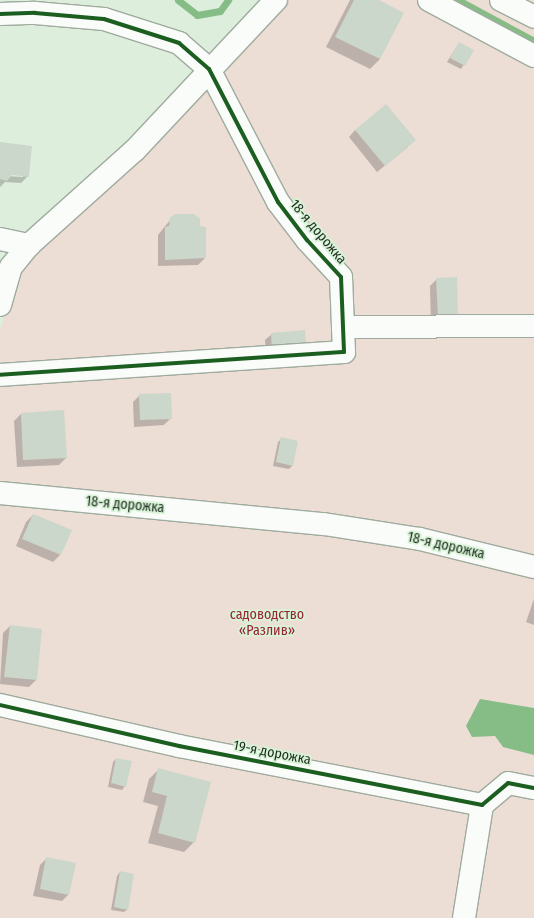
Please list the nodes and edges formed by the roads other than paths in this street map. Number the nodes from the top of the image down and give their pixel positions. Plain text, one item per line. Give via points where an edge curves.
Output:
1 (276, 0) edge
2 (429, 0) edge
3 (501, 0) edge
4 (0, 14) edge
5 (534, 17) edge
6 (534, 56) edge
7 (209, 69) junction
8 (0, 239) edge
9 (29, 245) junction
10 (0, 306) edge
11 (534, 326) edge
12 (343, 327) junction
13 (0, 376) edge
14 (0, 493) edge
15 (534, 567) edge
16 (0, 705) edge
17 (534, 788) edge
18 (482, 805) junction
19 (464, 918) edge

1 - 7 street
2 - 6 street
3 - 5 street
4 - 7 street, 18-я дорожка via 35,13 104,19 179,43
7 - 9 street via 135,150
7 - 12 street, 18-я дорожка via 278,202 307,240 341,276
8 - 9 street
9 - 10 street via 11,267
11 - 12 street
12 - 13 street, 18-я дорожка via 344,352
14 - 15 street, 18-я дорожка via 324,524 420,539
16 - 18 street, 19-я дорожка via 179,746
17 - 18 street via 508,783
18 - 19 street

